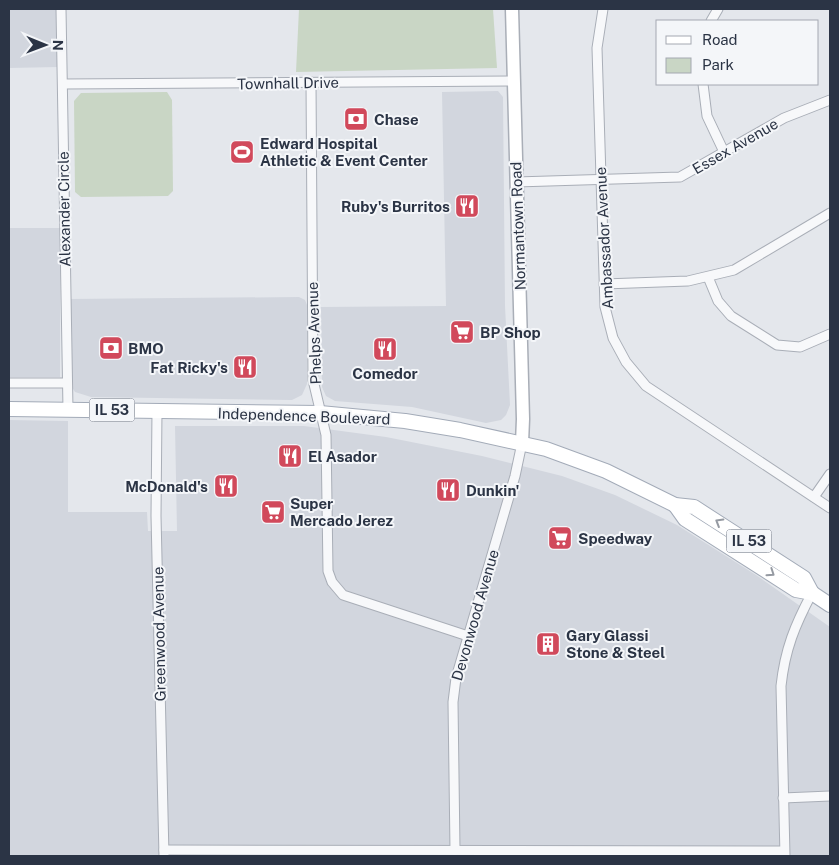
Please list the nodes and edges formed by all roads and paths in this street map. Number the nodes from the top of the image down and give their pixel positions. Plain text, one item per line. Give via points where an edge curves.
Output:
1 (61, 9) edge
2 (512, 9) edge
3 (603, 9) edge
4 (718, 9) edge
5 (712, 20) edge
6 (514, 81) junction
7 (311, 82) junction
8 (63, 84) junction
9 (703, 85) edge
10 (830, 100) edge
11 (724, 152) junction
12 (600, 180) junction
13 (516, 182) junction
14 (830, 213) edge
15 (708, 277) junction
16 (604, 284) junction
17 (830, 334) edge
18 (9, 383) edge
19 (67, 384) junction
20 (9, 409) edge
21 (68, 409) junction
22 (157, 411) junction
23 (320, 414) junction
24 (522, 443) junction
25 (830, 474) edge
26 (814, 497) junction
27 (830, 508) edge
28 (812, 593) junction
29 (830, 605) edge
30 (468, 636) junction
31 (830, 796) edge
32 (783, 798) junction
33 (455, 850) junction
34 (164, 853) edge
35 (784, 854) edge

1 - 8 street, Alexander Circle
2 - 6 main road, Normantown Road
3 - 12 street, Ambassador Avenue via 597,48
4 - 5 street
6 - 7 street, Townhall Drive
6 - 13 main road, Normantown Road
7 - 8 street, Townhall Drive
7 - 23 street, Phelps Avenue via 313,380
8 - 19 street, Alexander Circle
9 - 11 street via 707,116
10 - 11 street, Essex Avenue via 784,118
11 - 12 street, Essex Avenue via 680,177
12 - 13 street, Essex Avenue
12 - 16 street, Ambassador Avenue
13 - 24 main road, Normantown Road
14 - 15 street via 734,270
15 - 16 street via 688,281
15 - 17 street via 718,301 730,316 777,345 800,347
16 - 26 street, Ambassador Avenue via 605,307 613,338 626,362 646,386
18 - 19 street
19 - 21 street, Alexander Circle
20 - 21 main road, Independence Boulevard / IL 53
21 - 22 main road, Independence Boulevard / IL 53
22 - 23 main road, Independence Boulevard / IL 53
22 - 34 street, Greenwood Avenue
23 - 24 main road, Independence Boulevard / IL 53 via 417,422
23 - 30 street, Phelps Avenue via 326,434 328,571 337,590 355,600
24 - 28 main road, Independence Boulevard / IL 53 via 598,468 675,505 685,519 796,590
24 - 30 street, Devonwood Avenue
25 - 26 street
26 - 27 street, Ambassador Avenue
28 - 29 main road, Independence Boulevard / IL 53
28 - 32 street via 793,629 784,659 781,686
30 - 33 street, Devonwood Avenue via 453,702
31 - 32 street
32 - 35 street
33 - 34 street
33 - 35 street

